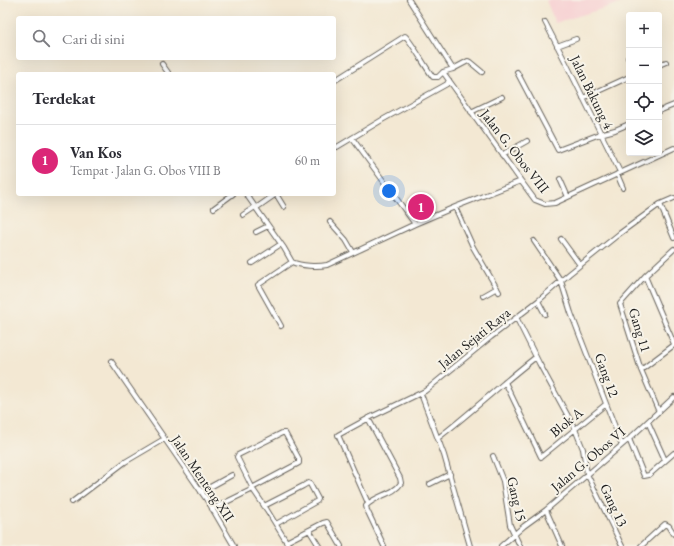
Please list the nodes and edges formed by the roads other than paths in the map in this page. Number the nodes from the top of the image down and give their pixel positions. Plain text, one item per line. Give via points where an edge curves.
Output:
1 (409, 0) edge
2 (545, 22) dead end
3 (576, 39) dead end
4 (557, 46) junction
5 (666, 62) dead end
6 (662, 63) edge
7 (162, 64) dead end
8 (453, 69) junction
9 (168, 72) edge
10 (443, 72) junction
11 (482, 72) dead end
12 (517, 72) dead end
13 (626, 78) edge
14 (336, 80) edge
15 (448, 80) junction
16 (502, 97) dead end
17 (583, 98) junction
18 (674, 105) edge
19 (662, 110) edge
20 (471, 112) junction
21 (626, 125) edge
22 (600, 134) junction
23 (352, 138) junction
24 (527, 141) dead end
25 (337, 147) dead end
26 (674, 148) edge
27 (502, 155) junction
28 (618, 173) junction
29 (560, 178) dead end
30 (521, 182) junction
31 (623, 188) dead end
32 (224, 196) edge
33 (230, 196) edge
34 (248, 196) edge
35 (273, 196) edge
36 (277, 196) edge
37 (568, 197) junction
38 (674, 198) edge
39 (226, 199) junction
40 (660, 204) junction
41 (256, 207) junction
42 (284, 207) dead end
43 (455, 207) junction
44 (214, 208) dead end
45 (243, 215) dead end
46 (330, 222) dead end
47 (415, 224) junction
48 (268, 226) junction
49 (256, 232) dead end
50 (674, 238) edge
51 (561, 239) dead end
52 (534, 241) dead end
53 (281, 244) junction
54 (674, 249) edge
55 (353, 252) junction
56 (292, 262) junction
57 (252, 263) dead end
58 (580, 265) junction
59 (645, 276) junction
60 (561, 281) junction
61 (483, 296) dead end
62 (538, 301) junction
63 (545, 314) dead end
64 (517, 319) junction
65 (281, 326) dead end
66 (674, 345) edge
67 (536, 357) junction
68 (111, 361) dead end
69 (641, 370) junction
70 (505, 382) junction
71 (421, 394) junction
72 (673, 401) edge
73 (606, 404) junction
74 (659, 412) junction
75 (368, 418) junction
76 (648, 422) junction
77 (575, 429) junction
78 (438, 438) junction
79 (164, 439) junction
80 (629, 439) junction
81 (622, 445) junction
82 (674, 453) edge
83 (493, 456) dead end
84 (665, 460) junction
85 (450, 474) junction
86 (588, 474) junction
87 (232, 476) dead end
88 (430, 484) dead end
89 (252, 488) junction
90 (201, 492) junction
91 (72, 502) dead end
92 (368, 504) junction
93 (264, 506) junction
94 (212, 509) junction
95 (546, 510) junction
96 (276, 524) junction
97 (309, 530) junction
98 (514, 534) junction
99 (674, 534) edge
100 (286, 542) junction
101 (234, 546) edge
102 (289, 546) edge
103 (319, 546) edge
104 (341, 546) edge
105 (384, 546) edge
106 (470, 546) edge
107 (501, 546) edge
108 (520, 546) edge
109 (562, 546) edge
110 (622, 546) edge
111 (641, 546) edge

1 - 8 street
2 - 4 street, Jalan Bakung 4
3 - 4 street
4 - 17 street, Jalan Bakung 4
5 - 6 street
7 - 9 street
8 - 10 street
8 - 11 street via 470,62
10 - 14 street via 438,77 432,76 405,36
10 - 15 street, Jalan G. Obos VIII
12 - 22 street via 556,149
13 - 17 street
15 - 20 street, Jalan G. Obos VIII
15 - 23 street via 447,84
16 - 20 street
17 - 22 street, Jalan Bakung 4
18 - 19 street
20 - 27 street, Jalan G. Obos VIII
21 - 22 street
22 - 28 street, Jalan Bakung 4
23 - 25 street
23 - 47 street
24 - 27 street
26 - 28 street, Jalan G. Obos VIII
27 - 30 street, Jalan G. Obos VIII
28 - 31 street, Jalan Bakung 4
28 - 37 street, Jalan G. Obos VIII
29 - 37 street
30 - 37 street, Jalan G. Obos VIII via 540,203 552,204
30 - 43 street
32 - 39 street
33 - 39 street
34 - 41 street
35 - 41 street
36 - 42 street
38 - 40 street, Jalan Sejati Raya
39 - 44 street
40 - 50 street
40 - 58 street, Jalan Sejati Raya
41 - 45 street
41 - 48 street
43 - 47 street
43 - 61 street via 473,247 498,290
46 - 55 street
47 - 55 street
48 - 49 street
48 - 53 street
51 - 58 street
52 - 60 street, Gang 12
53 - 56 street
53 - 57 street
54 - 59 street, Gang 11
55 - 56 street via 322,266
56 - 65 street via 258,285
58 - 60 street, Jalan Sejati Raya
59 - 66 street
59 - 69 street, Gang 11 via 620,304
60 - 62 street, Jalan Sejati Raya
60 - 73 street, Gang 12
62 - 63 street
62 - 64 street, Jalan Sejati Raya
64 - 67 street, Gang 13
64 - 71 street, Jalan Sejati Raya
66 - 69 street
67 - 70 street
67 - 77 street, Gang 13
68 - 79 street, Jalan Menteng XII
69 - 74 street, Gang 11
70 - 77 street, Blok A via 540,457
70 - 78 street
71 - 75 street, Jalan Sejati Raya
71 - 78 street
72 - 74 street, Jalan G. Obos VI
73 - 77 street, Blok A
73 - 81 street, Gang 12
74 - 76 street, Jalan G. Obos VI
75 - 92 street, Jalan Sejati Raya via 338,435
75 - 92 street via 401,483 398,488
76 - 80 street, Jalan G. Obos VI
76 - 84 street
77 - 86 street, Gang 13 via 583,449
78 - 85 street
79 - 90 street, Jalan Menteng XII
79 - 91 street via 125,462
80 - 81 street, Jalan G. Obos VI
80 - 84 street via 644,476
81 - 86 street, Jalan G. Obos VI
82 - 84 street
83 - 98 street, Gang 15 via 503,481 510,525
85 - 88 street
85 - 106 street
86 - 95 street, Jalan G. Obos VI
86 - 110 street, Gang 13
87 - 90 street
89 - 89 street via 237,456 285,433 300,463
89 - 93 street
89 - 94 street
90 - 94 street, Jalan Menteng XII
92 - 105 street via 367,510
93 - 96 street
93 - 96 street via 310,484 317,501
94 - 101 street, Jalan Menteng XII
95 - 98 street, Jalan G. Obos VI
95 - 109 street
96 - 100 street
97 - 100 street
97 - 103 street
97 - 104 street via 327,522
98 - 107 street, Jalan G. Obos VI
98 - 108 street, Gang 15
99 - 111 street via 665,524
100 - 102 street

